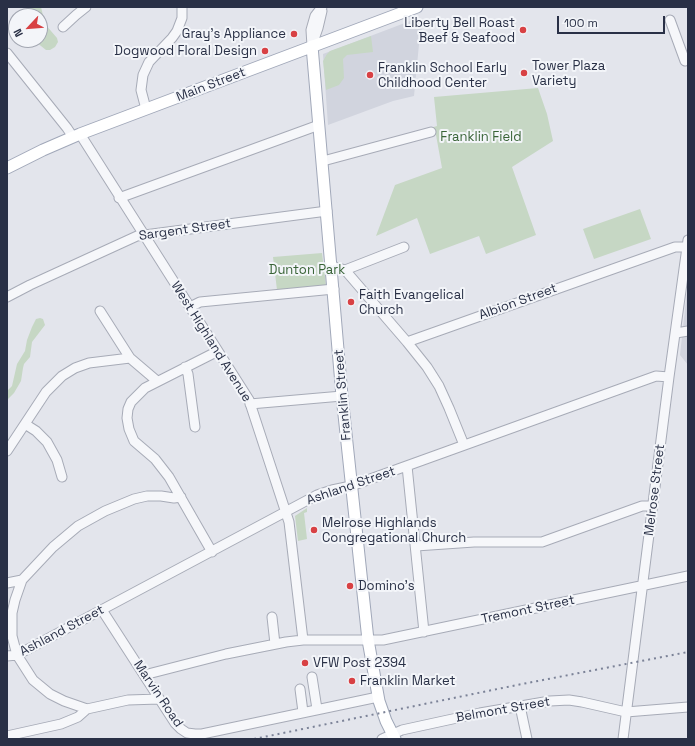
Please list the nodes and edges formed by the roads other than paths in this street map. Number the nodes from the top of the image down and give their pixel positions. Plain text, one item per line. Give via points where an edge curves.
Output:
1 (86, 7) edge
2 (182, 7) edge
3 (322, 7) edge
4 (417, 7) edge
5 (670, 20) dead end
6 (63, 27) dead end
7 (312, 46) junction
8 (7, 53) edge
9 (685, 61) dead end
10 (146, 109) junction
11 (319, 125) junction
12 (431, 132) dead end
13 (76, 136) junction
14 (323, 161) junction
15 (7, 168) edge
16 (119, 198) junction
17 (327, 211) junction
18 (143, 235) junction
19 (688, 244) edge
20 (404, 247) dead end
21 (332, 266) junction
22 (345, 270) junction
23 (334, 289) junction
24 (7, 297) edge
25 (684, 301) edge
26 (190, 307) junction
27 (100, 311) dead end
28 (688, 331) edge
29 (676, 333) junction
30 (407, 342) junction
31 (218, 351) junction
32 (130, 358) junction
33 (185, 367) junction
34 (669, 377) junction
35 (157, 381) junction
36 (342, 396) junction
37 (250, 404) junction
38 (25, 424) junction
39 (195, 427) dead end
40 (464, 445) junction
41 (7, 451) edge
42 (407, 466) junction
43 (62, 477) dead end
44 (351, 486) junction
45 (181, 496) junction
46 (652, 506) junction
47 (285, 512) junction
48 (416, 546) junction
49 (212, 552) junction
50 (688, 576) edge
51 (22, 580) junction
52 (7, 583) edge
53 (642, 586) junction
54 (102, 610) junction
55 (272, 617) dead end
56 (424, 632) junction
57 (303, 640) junction
58 (368, 640) junction
59 (275, 644) junction
60 (7, 656) edge
61 (17, 656) junction
62 (144, 675) junction
63 (312, 677) dead end
64 (300, 689) dead end
65 (378, 697) junction
66 (159, 699) junction
67 (520, 706) junction
68 (688, 707) edge
69 (87, 709) junction
70 (317, 709) junction
71 (303, 712) junction
72 (626, 712) junction
73 (7, 736) edge
74 (394, 737) edge
75 (382, 739) edge
76 (527, 739) edge
77 (623, 739) edge

1 - 6 street
2 - 10 street via 182,18 177,31 152,59 143,75 141,90
3 - 7 street
4 - 7 main road, Main Street
5 - 9 street
7 - 10 main road, Main Street
7 - 11 main road, Franklin Street
8 - 13 street, West Highland Avenue
10 - 13 main road, Main Street
11 - 14 main road, Franklin Street
11 - 16 street
12 - 14 street
13 - 15 main road, Main Street
13 - 16 street, West Highland Avenue
14 - 17 main road, Franklin Street
16 - 18 street, West Highland Avenue
17 - 18 street, Sargent Street
17 - 21 main road, Franklin Street
18 - 24 street, Sargent Street via 30,284
18 - 26 street, West Highland Avenue
19 - 25 street, Melrose Street
19 - 30 street, Albion Street
20 - 22 street
21 - 22 street
21 - 23 main road, Franklin Street
22 - 30 street
23 - 26 street via 200,302
23 - 36 main road, Franklin Street
25 - 29 street, Melrose Street
26 - 31 street, West Highland Avenue
27 - 32 street
28 - 29 street
29 - 34 street, Melrose Street
30 - 40 street via 439,386
31 - 33 street
31 - 37 street, West Highland Avenue
32 - 35 street
32 - 38 street via 89,363 68,371 51,386
33 - 35 street
33 - 39 street
34 - 40 street, Ashland Street via 656,376
34 - 46 street, Melrose Street
35 - 45 street via 141,391 133,400 128,409 128,425 134,441 162,468
36 - 37 street
36 - 44 main road, Franklin Street
37 - 47 street, West Highland Avenue
38 - 41 street
38 - 43 street via 47,442 57,460
40 - 42 street, Ashland Street
42 - 44 street, Ashland Street
42 - 48 street
44 - 47 street, Ashland Street via 322,494
44 - 58 main road, Franklin Street
45 - 49 street
45 - 51 street via 138,498 93,517 72,530
46 - 48 street via 642,506 539,543 474,542
46 - 53 street, Melrose Street
47 - 49 street, Ashland Street
47 - 57 street, West Highland Avenue via 289,523
48 - 56 street
49 - 54 street, Ashland Street
50 - 53 street, Tremont Street
51 - 52 street
51 - 61 street via 12,619
53 - 56 street, Tremont Street
53 - 72 street, Melrose Street
54 - 61 street, Ashland Street
54 - 62 street, Marvin Road
55 - 59 street
56 - 58 street, Tremont Street via 383,640
57 - 58 street, Tremont Street
57 - 59 street, Tremont Street
58 - 65 main road, Franklin Street
59 - 62 street, Tremont Street
60 - 61 street, Ashland Street
61 - 69 street via 28,674 44,690
62 - 66 street, Marvin Road
63 - 70 street
64 - 71 street
65 - 70 street, Marvin Road
65 - 74 main road, Franklin Street
66 - 69 street via 128,700
66 - 71 street, Marvin Road via 179,727 187,733 195,734
67 - 72 street, Belmont Street via 542,701 569,700
67 - 74 street, Belmont Street via 402,730
67 - 76 street
68 - 72 street, Belmont Street
69 - 73 street via 78,717 61,724
70 - 71 street, Marvin Road
72 - 77 street, Melrose Street
74 - 75 street, Belmont Street

